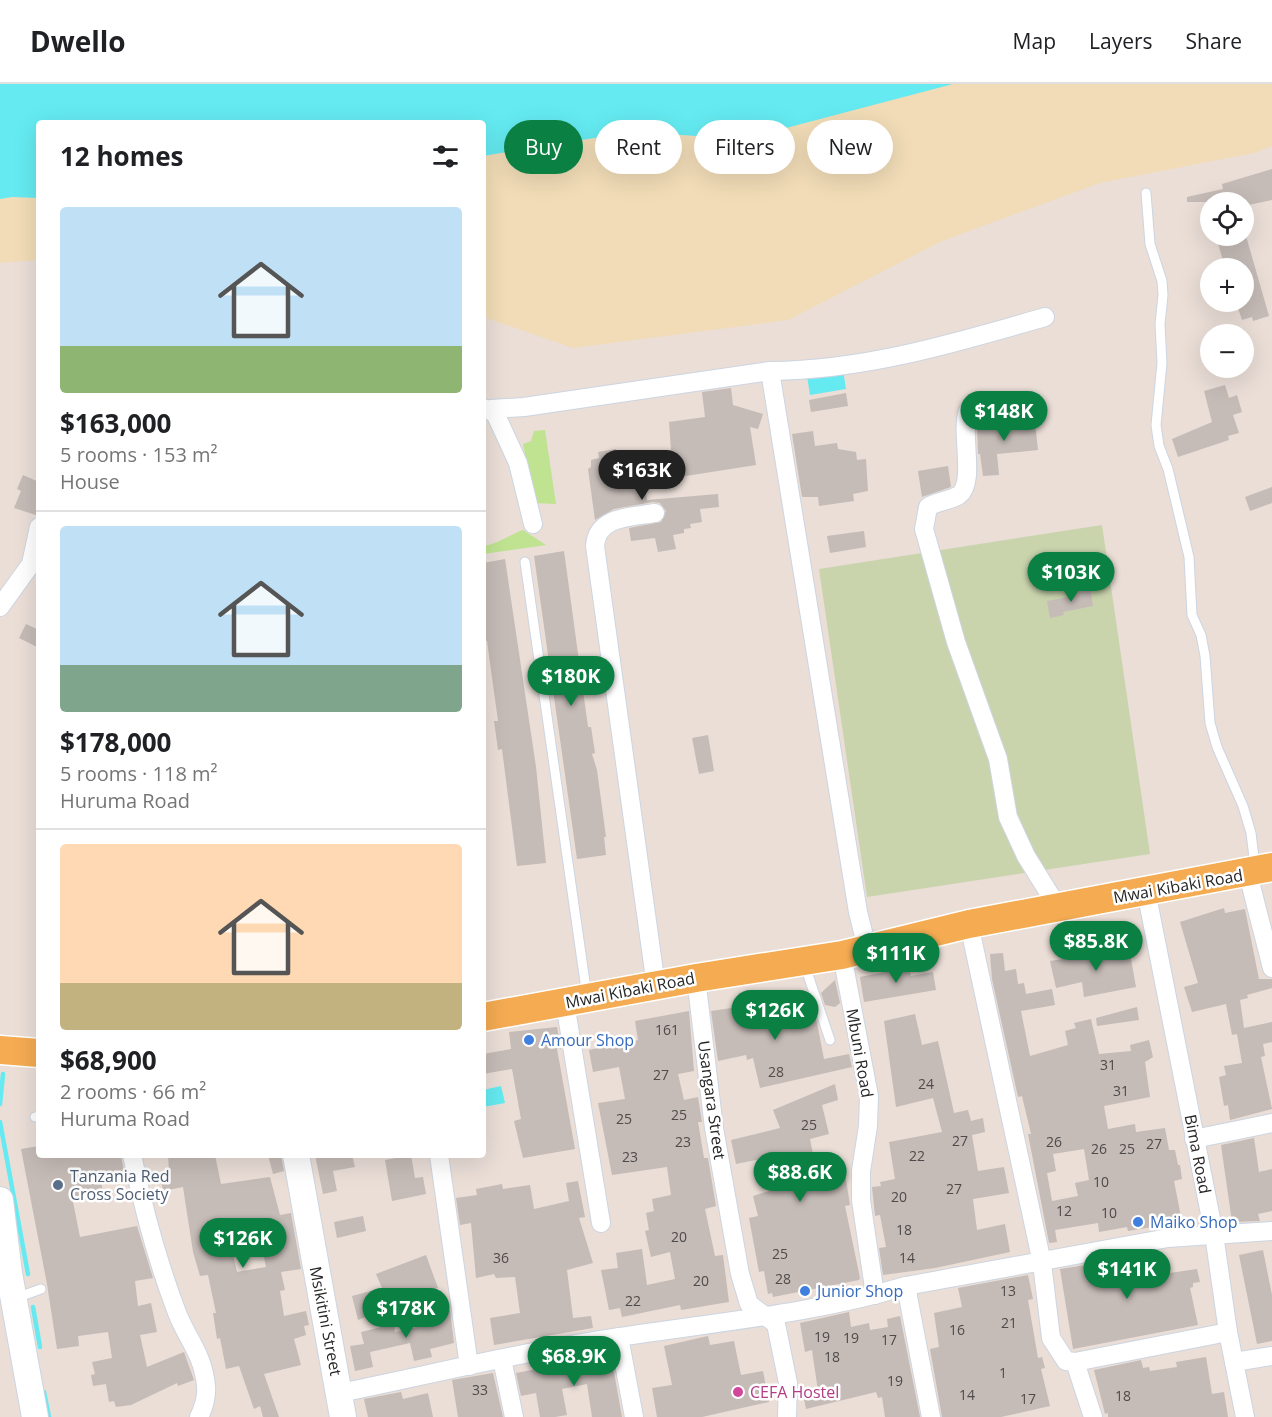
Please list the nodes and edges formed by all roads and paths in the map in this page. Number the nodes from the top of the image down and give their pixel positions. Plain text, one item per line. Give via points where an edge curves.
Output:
1 (1146, 193) dead end
2 (1045, 317) dead end
3 (770, 371) junction
4 (996, 402) dead end
5 (487, 408) edge
6 (655, 513) dead end
7 (533, 524) dead end
8 (36, 542) edge
9 (525, 562) dead end
10 (0, 607) edge
11 (1258, 871) edge
12 (1146, 891) junction
13 (1057, 906) junction
14 (969, 924) junction
15 (855, 952) junction
16 (804, 961) junction
17 (1272, 968) edge
18 (696, 978) junction
19 (656, 986) junction
20 (576, 1000) junction
21 (486, 1016) edge
22 (830, 1040) dead end
23 (0, 1050) edge
24 (36, 1053) edge
25 (1272, 1123) edge
26 (1194, 1139) junction
27 (133, 1158) edge
28 (297, 1158) edge
29 (439, 1158) edge
30 (0, 1200) edge
31 (601, 1224) dead end
32 (1272, 1231) edge
33 (1214, 1234) junction
34 (1042, 1263) junction
35 (5, 1274) edge
36 (906, 1286) junction
37 (41, 1289) dead end
38 (875, 1295) junction
39 (14, 1299) junction
40 (768, 1317) junction
41 (1228, 1332) junction
42 (619, 1337) junction
43 (1272, 1356) edge
44 (502, 1359) junction
45 (1075, 1362) junction
46 (1234, 1362) junction
47 (469, 1366) junction
48 (341, 1405) edge
49 (35, 1417) edge
50 (199, 1417) edge
51 (514, 1417) edge
52 (634, 1417) edge
53 (787, 1417) edge
54 (931, 1417) edge
55 (1093, 1417) edge
56 (1245, 1417) edge

1 - 11 lane via 1150,244 1162,288 1162,363 1156,425 1159,446 1189,557 1192,615 1205,656 1209,723 1243,806
2 - 3 street via 858,365
3 - 5 street via 524,407
3 - 15 street, Mbuni Road via 858,912
4 - 13 street via 968,411 967,480 963,491 928,507 924,529 956,642 998,759 1011,826
5 - 7 street via 495,413 518,463
6 - 19 street via 614,520 596,535 595,546
8 - 10 street via 32,564
9 - 20 lane
11 - 12 main road, Mwai Kibaki Road
11 - 17 street
12 - 13 main road, Mwai Kibaki Road
12 - 26 street, Bima Road
13 - 14 main road, Mwai Kibaki Road
14 - 15 main road, Mwai Kibaki Road
14 - 34 street
15 - 16 main road, Mwai Kibaki Road
15 - 38 street, Mbuni Road via 869,1096 861,1200
16 - 18 main road, Mwai Kibaki Road
16 - 22 lane
18 - 19 main road, Mwai Kibaki Road
18 - 40 street, Usangara Street via 714,1128 740,1274 749,1304
19 - 20 main road, Mwai Kibaki Road
20 - 21 main road, Mwai Kibaki Road
20 - 31 street
23 - 24 main road
25 - 26 street
26 - 33 street, Bima Road
27 - 50 street via 142,1204 176,1312 203,1370 206,1397
28 - 48 street, Msikitini Street
29 - 47 street
30 - 35 street
32 - 33 street
33 - 34 street via 1168,1238
33 - 41 street, Bima Road
34 - 36 street
34 - 45 street via 1051,1338 1066,1361
35 - 39 street
36 - 38 street
36 - 54 street
37 - 39 lane
38 - 40 street
39 - 49 street
40 - 42 street
40 - 53 street via 776,1324 784,1361
41 - 45 street
41 - 46 street, Bima Road
42 - 44 street
42 - 52 street
43 - 46 street
44 - 47 street
44 - 51 street
45 - 55 street
46 - 56 street, Bima Road
47 - 48 street

